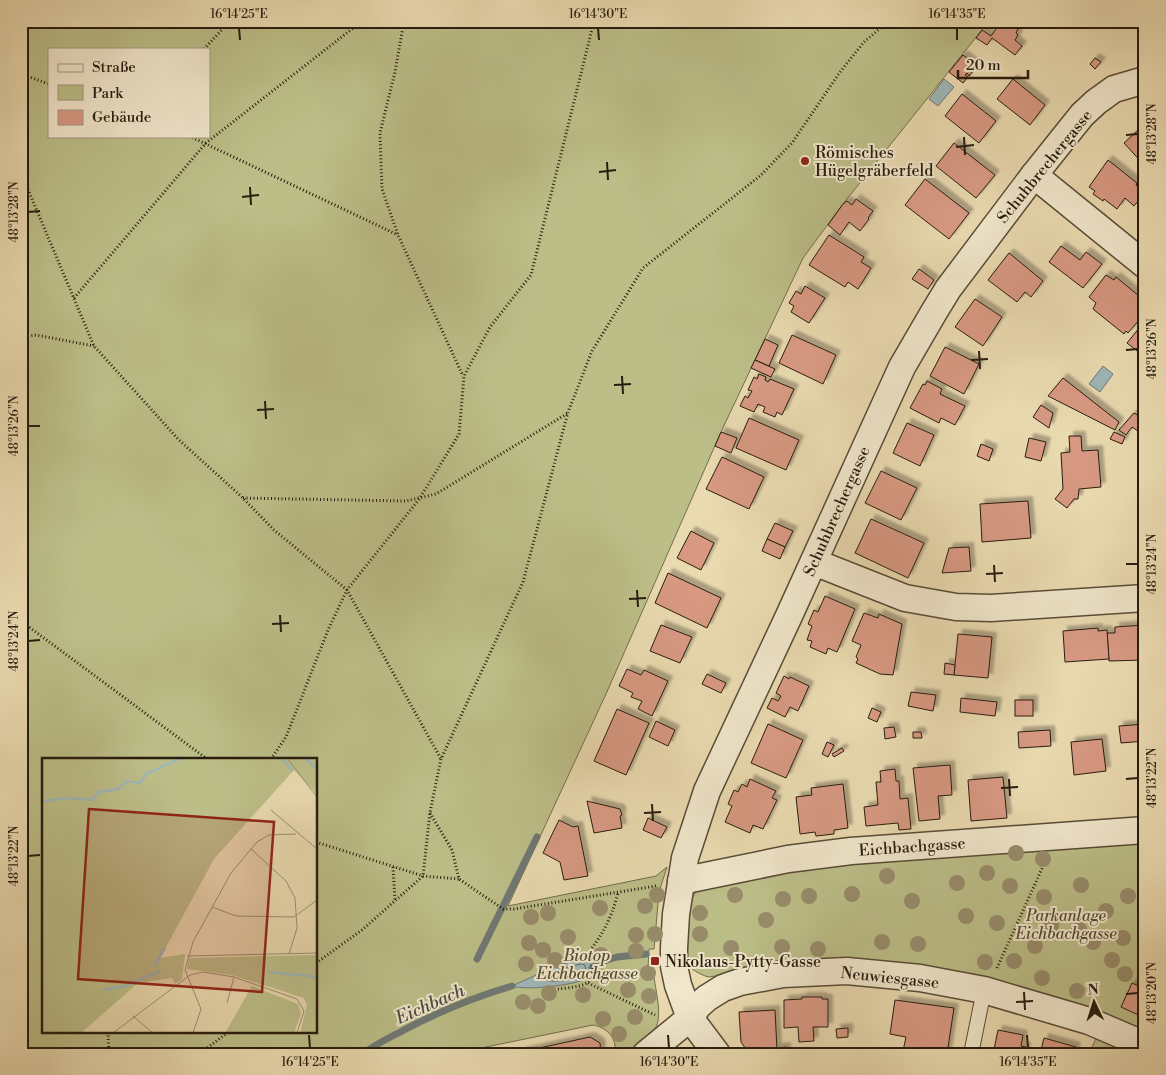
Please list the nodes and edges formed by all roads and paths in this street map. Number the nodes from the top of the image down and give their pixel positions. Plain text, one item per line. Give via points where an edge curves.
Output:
1 (230, 21) edge
2 (362, 21) edge
3 (404, 21) edge
4 (594, 21) edge
5 (889, 21) edge
6 (205, 48) edge
7 (21, 74) edge
8 (1145, 80) edge
9 (48, 84) edge
10 (194, 138) edge
11 (206, 143) junction
12 (21, 173) edge
13 (1034, 175) junction
14 (398, 235) junction
15 (1145, 265) edge
16 (74, 298) junction
17 (21, 337) edge
18 (94, 346) junction
19 (464, 376) junction
20 (568, 412) junction
21 (243, 498) junction
22 (420, 498) junction
23 (814, 562) junction
24 (347, 590) junction
25 (1145, 598) edge
26 (21, 621) edge
27 (206, 758) edge
28 (272, 758) edge
29 (442, 759) junction
30 (430, 812) junction
31 (1145, 830) edge
32 (1057, 836) junction
33 (318, 843) edge
34 (393, 867) junction
35 (423, 876) junction
36 (459, 879) junction
37 (681, 881) junction
38 (618, 893) junction
39 (396, 900) junction
40 (318, 962) edge
41 (588, 983) junction
42 (558, 989) dead end
43 (984, 990) junction
44 (690, 1018) junction
45 (110, 1032) edge
46 (229, 1032) edge
47 (1145, 1045) edge
48 (109, 1054) edge
49 (199, 1054) edge
50 (646, 1054) edge
51 (717, 1054) edge
52 (971, 1054) edge

1 - 6 path
2 - 11 path
3 - 14 path via 380,133 382,189
4 - 19 path via 530,275 490,327
5 - 20 path via 864,42 792,142 760,176 643,268 592,351
7 - 9 path
8 - 13 street, Schuhbrechergasse via 1114,89 1096,102 1068,130
10 - 11 path
11 - 14 path
11 - 16 path
12 - 16 path
13 - 15 street
13 - 23 street, Schuhbrechergasse via 948,289 918,338
14 - 19 path
16 - 18 path
17 - 18 path via 36,335
18 - 21 path via 179,440
19 - 22 path via 460,434
20 - 22 path via 436,494
20 - 29 path via 523,582
21 - 22 path via 406,501
21 - 24 path via 274,530
22 - 24 path
23 - 25 street via 905,598 956,608
23 - 37 street, Schuhbrechergasse via 707,791 690,840
24 - 28 path via 286,737
24 - 29 path
26 - 27 path
29 - 30 path
30 - 35 path
30 - 36 path via 452,850
31 - 32 street, Eichbachgasse
32 - 37 street, Eichbachgasse via 851,851 788,859
32 - 43 path
33 - 34 path
34 - 35 path
34 - 39 path
35 - 36 path
35 - 39 path
36 - 38 path via 503,909
37 - 38 path
37 - 44 street, Schuhbrechergasse via 674,966
38 - 41 path via 612,915 583,958 592,962 594,968
39 - 40 path
41 - 42 path
41 - 44 path via 661,1018
43 - 44 street, Neuwiesgasse via 920,978 847,971 783,974 723,988 698,1006
43 - 47 street, Neuwiesgasse via 1089,1021
43 - 52 lane
44 - 50 street
44 - 51 street, Schuhbrechergasse
45 - 48 path
46 - 49 path

